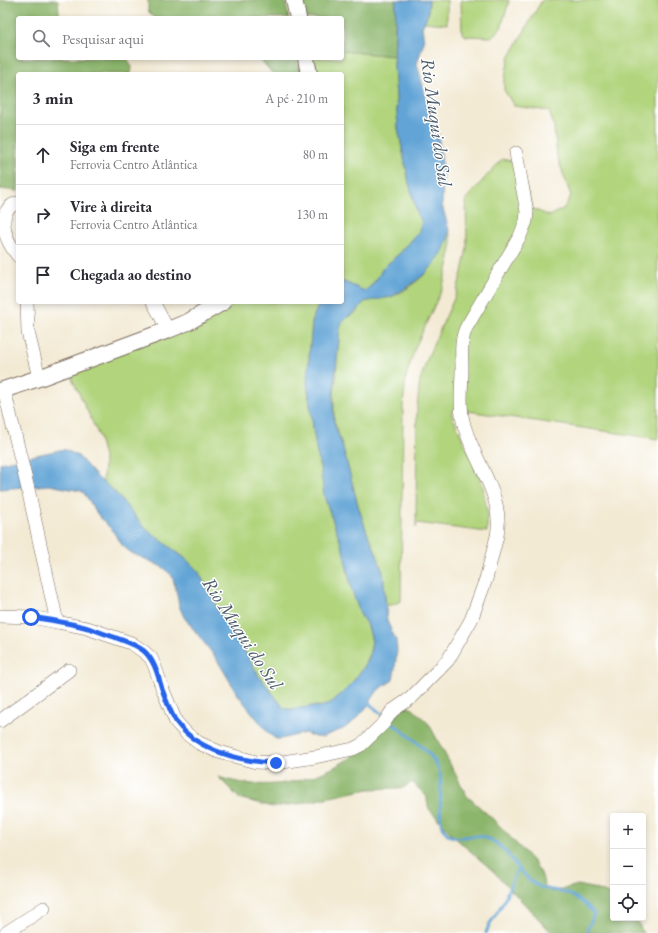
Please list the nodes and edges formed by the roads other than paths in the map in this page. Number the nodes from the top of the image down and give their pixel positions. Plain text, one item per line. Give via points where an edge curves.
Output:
1 (294, 0) edge
2 (298, 16) edge
3 (306, 60) edge
4 (309, 72) edge
5 (516, 153) dead end
6 (16, 203) edge
7 (16, 253) edge
8 (26, 304) edge
9 (154, 304) edge
10 (220, 304) edge
11 (168, 330) junction
12 (39, 378) junction
13 (2, 390) edge
14 (0, 616) edge
15 (57, 622) junction
16 (69, 670) dead end
17 (0, 721) edge
18 (44, 908) dead end
19 (6, 933) edge

1 - 2 main road
3 - 4 main road
5 - 15 street via 527,212 526,221 520,236 466,328 462,343 463,422 473,450 494,493 499,529 486,579 468,627 448,660 412,698 392,711 384,724 358,747 276,763 256,762 219,752 187,734 176,722 151,658 143,651 131,643 87,628
6 - 7 street via 4,214 1,228
8 - 12 street via 28,332
9 - 11 street
10 - 11 main road
11 - 12 main road
12 - 13 main road
13 - 15 street via 28,489
14 - 15 street via 31,617
16 - 17 street
18 - 19 street

